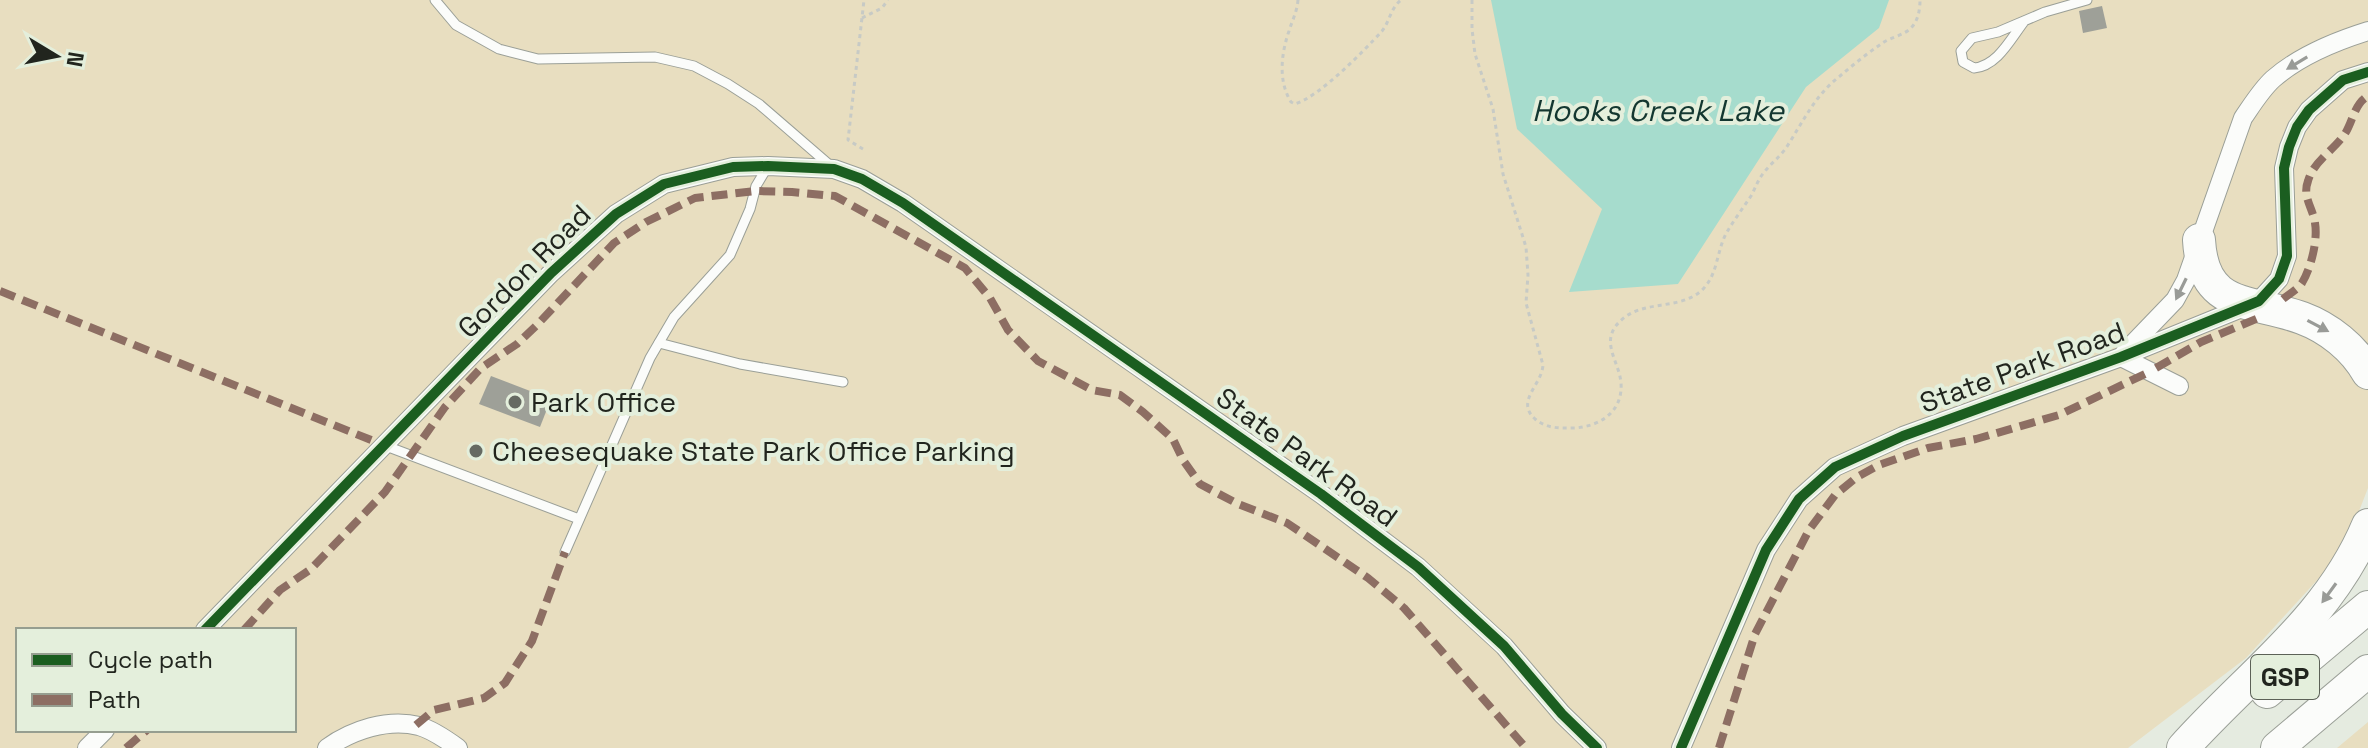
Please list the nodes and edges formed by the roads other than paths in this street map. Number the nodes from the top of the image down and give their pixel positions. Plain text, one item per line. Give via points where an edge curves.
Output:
1 (435, 0) edge
2 (2087, 0) edge
3 (2023, 23) junction
4 (2368, 31) edge
5 (2368, 72) edge
6 (768, 166) junction
7 (834, 169) junction
8 (2199, 240) junction
9 (958, 242) joint
10 (2251, 305) junction
11 (659, 343) junction
12 (2121, 357) junction
13 (2368, 373) edge
14 (843, 382) dead end
15 (2179, 386) dead end
16 (386, 446) junction
17 (579, 519) junction
18 (2368, 525) edge
19 (565, 552) dead end
20 (2368, 607) edge
21 (207, 628) edge
22 (2368, 671) edge
23 (103, 732) edge
24 (1683, 743) edge
25 (87, 748) edge
26 (327, 748) edge
27 (458, 748) edge
28 (1597, 748) edge
29 (1665, 748) edge
30 (2183, 748) edge
31 (2203, 748) edge
32 (2277, 748) edge

1 - 7 lane via 456,25 499,49 538,59 655,57 694,66 759,104
2 - 3 lane
3 - 3 lane via 1972,38 1961,51 1963,62 1974,68 1988,65
4 -> 8 street, State Park Road via 2295,63 2258,96 2243,118
5 - 10 street, State Park Road via 2343,80 2297,127 2284,168 2287,256 2279,279
6 - 7 street, Gordon Road
6 - 11 lane via 730,255 674,317
6 - 16 street, Gordon Road via 733,167 664,184 616,214 551,273
7 - 9 street, Gordon Road via 862,179
8 - 10 highway via 2207,277 2229,297
8 -> 12 street, State Park Road via 2175,300
9 - 28 street, State Park Road via 1418,567 1504,646
10 - 12 street, State Park Road
10 -> 13 highway via 2324,328
11 - 14 lane
11 - 17 lane
12 - 15 street
12 - 24 street, State Park Road via 1903,436 1823,477 1799,499 1766,550
16 - 17 lane
16 - 21 street, Gordon Road
17 - 19 lane
18 -> 30 highway via 2349,563 2307,621
20 - 31 highway, GSP
22 - 32 highway, GSP
23 - 25 street
24 - 29 street, State Park Road
26 - 27 street via 365,729 396,724 429,730

